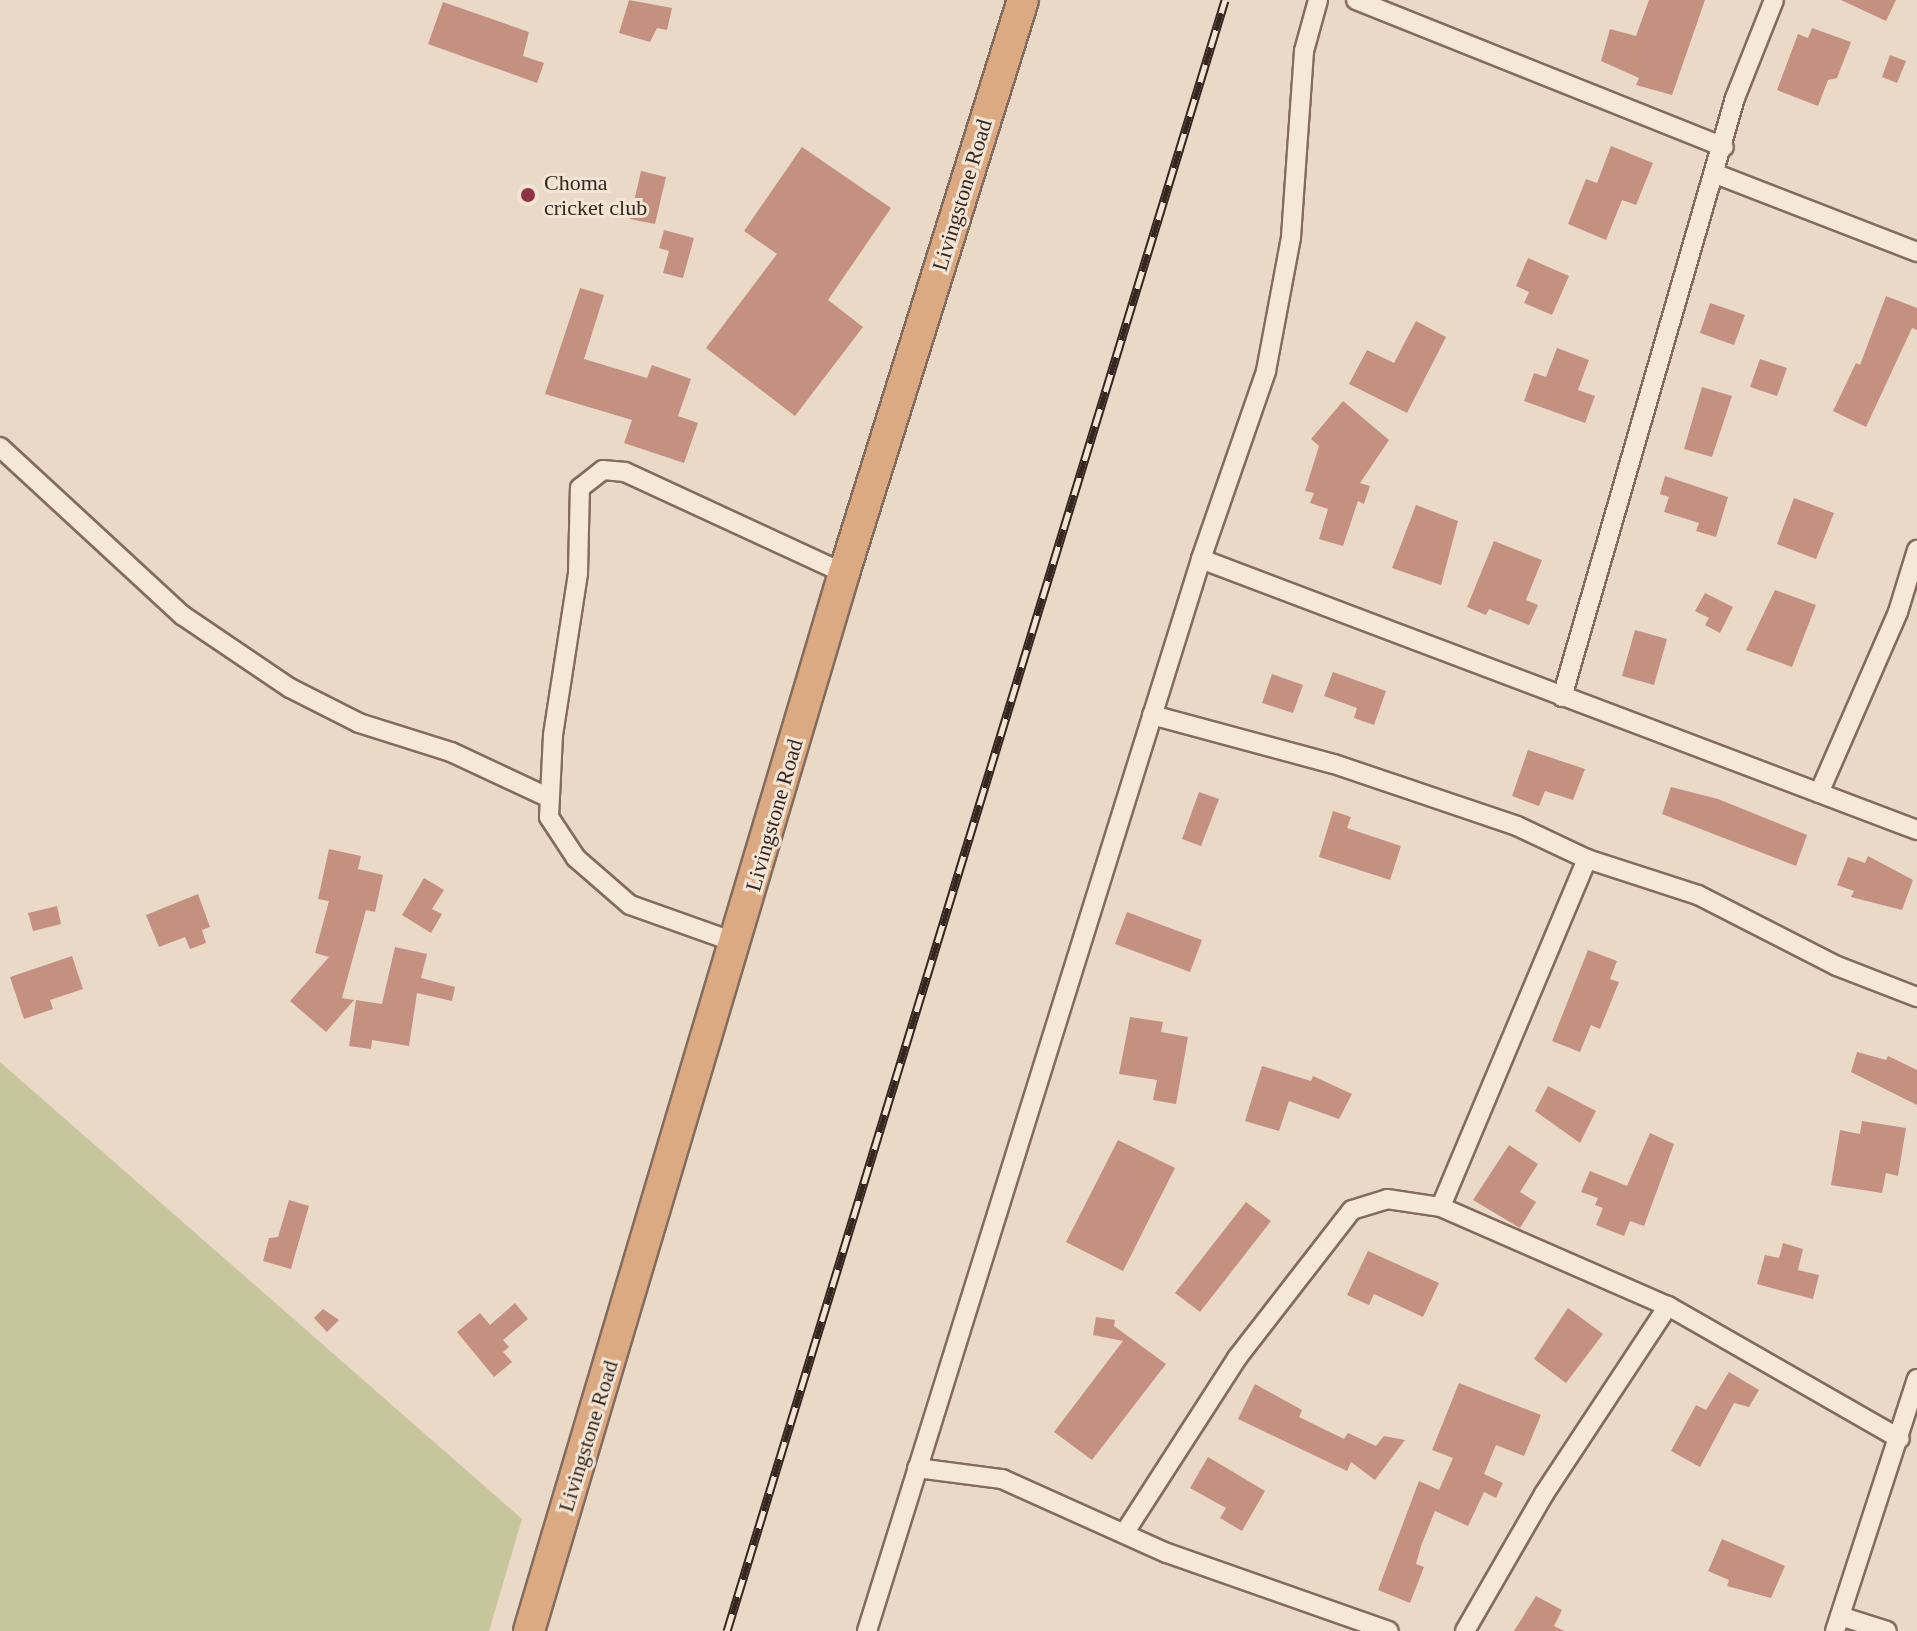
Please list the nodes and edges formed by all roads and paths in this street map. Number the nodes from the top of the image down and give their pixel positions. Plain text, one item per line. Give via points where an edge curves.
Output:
1 (1023, 0) edge
2 (1318, 0) edge
3 (1356, 0) edge
4 (1774, 0) edge
5 (1724, 147) junction
6 (1716, 174) junction
7 (1917, 252) edge
8 (0, 447) edge
9 (1917, 550) edge
10 (1201, 559) junction
11 (844, 573) junction
12 (1562, 697) junction
13 (1152, 715) junction
14 (1819, 793) junction
15 (547, 797) junction
16 (1917, 830) edge
17 (1587, 859) junction
18 (737, 943) junction
19 (1917, 997) edge
20 (1441, 1207) junction
21 (1668, 1306) junction
22 (1917, 1379) edge
23 (1900, 1439) junction
24 (917, 1468) junction
25 (1125, 1532) junction
26 (1838, 1624) edge
27 (529, 1631) edge
28 (867, 1631) edge
29 (1389, 1631) edge
30 (1465, 1631) edge
31 (1887, 1631) edge

1 - 11 highway, Livingstone Road
2 - 10 street via 1304,51 1291,237 1266,371
3 - 5 street
4 - 5 street via 1735,98
5 - 6 street
6 - 7 street
6 - 12 street
8 - 15 street via 182,615 290,688 359,723 451,752
9 - 14 street via 1886,640
10 - 12 street
10 - 13 street
11 - 15 street via 625,472 603,470 590,476 576,504 578,573
11 - 18 highway, Livingstone Road
12 - 14 street
13 - 17 street via 1348,769 1517,826
13 - 24 street
14 - 16 street
15 - 18 street via 559,839 621,898
17 - 19 street via 1698,895 1837,966
17 - 20 street
18 - 27 highway, Livingstone Road
20 - 21 street
20 - 25 street via 1387,1199 1352,1210 1237,1358
21 - 23 street
21 - 30 street via 1544,1494
22 - 23 street
23 - 26 street
24 - 25 street via 1002,1479
24 - 28 street
25 - 29 street via 1167,1553
26 - 31 street

